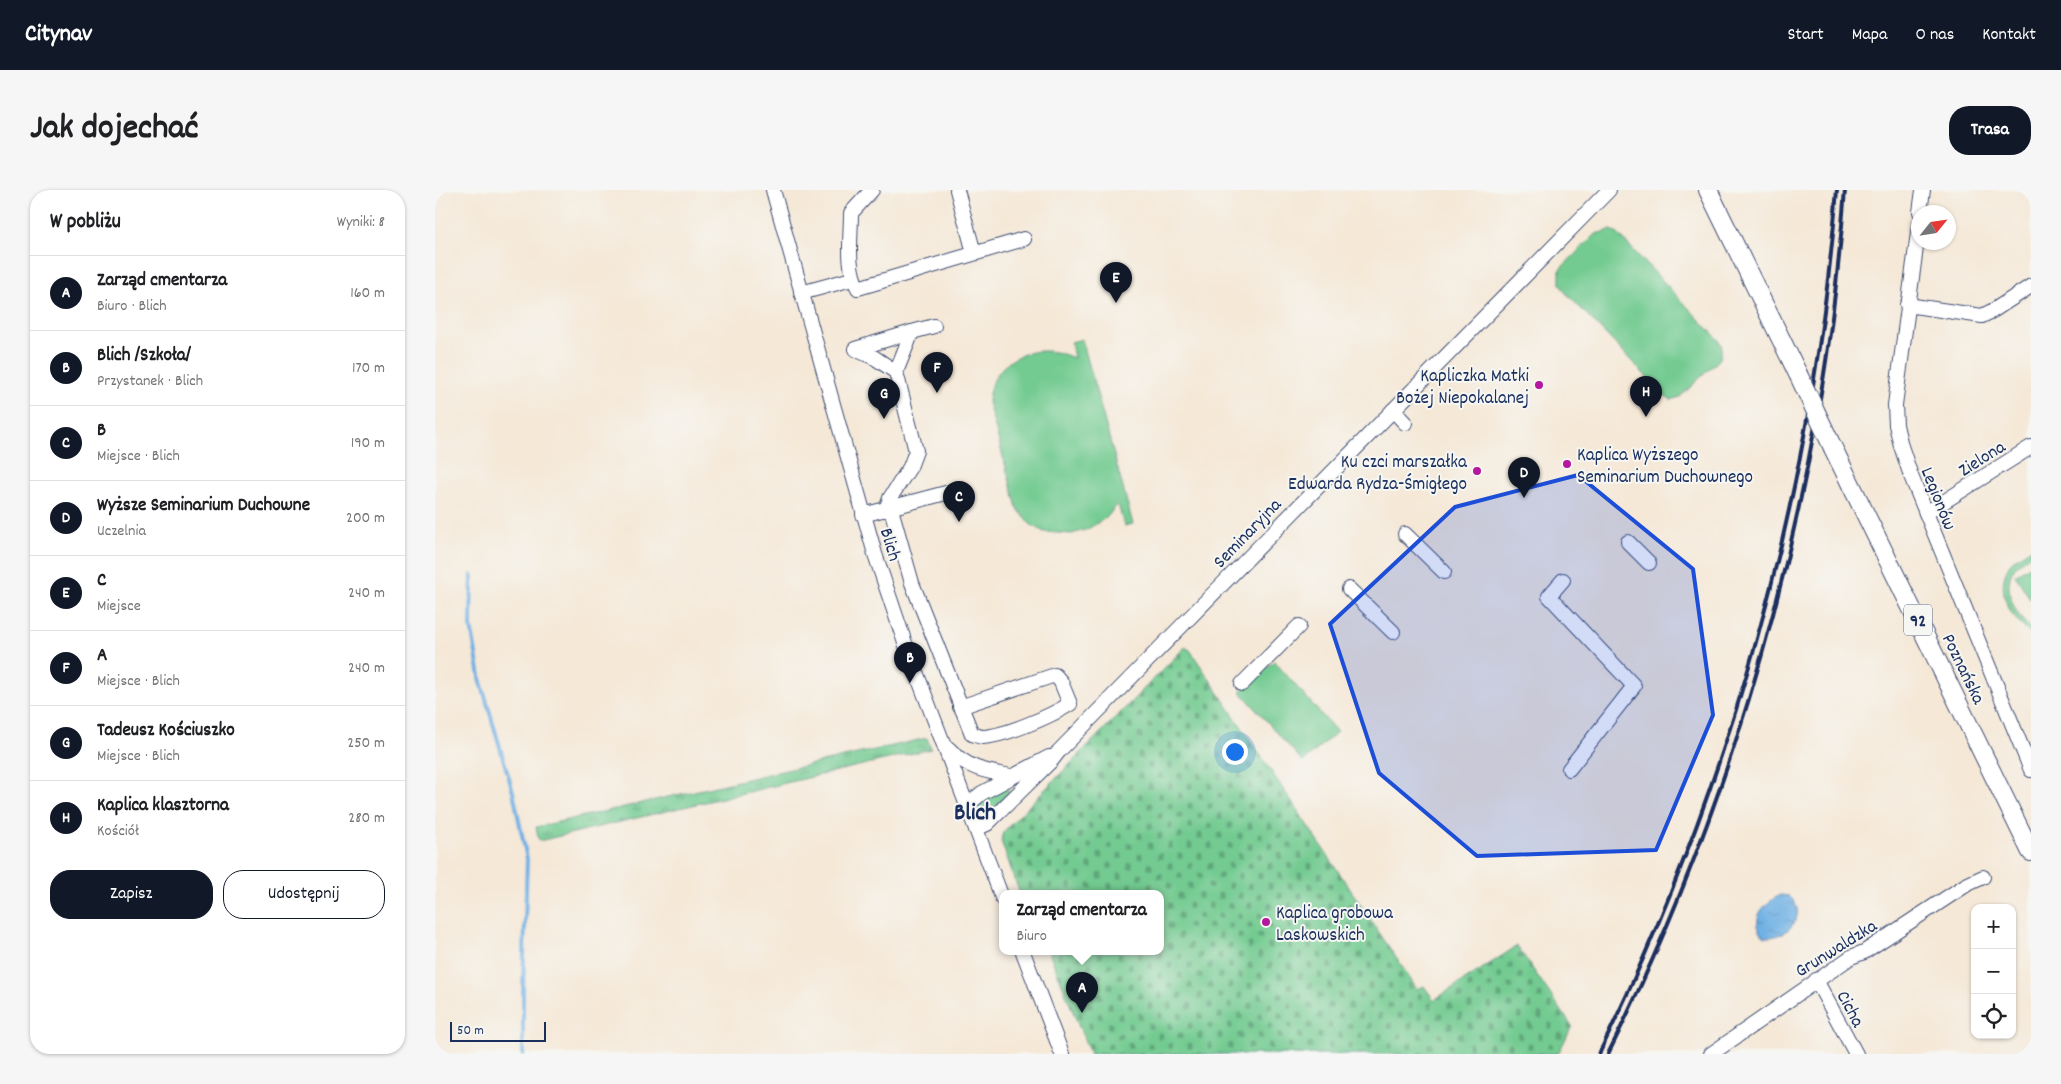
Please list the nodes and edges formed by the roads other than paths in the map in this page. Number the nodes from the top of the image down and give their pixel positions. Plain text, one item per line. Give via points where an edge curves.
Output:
1 (773, 190) edge
2 (872, 190) edge
3 (957, 190) edge
4 (1609, 190) edge
5 (1708, 190) edge
6 (1923, 190) edge
7 (1921, 205) edge
8 (1024, 239) dead end
9 (1915, 250) edge
10 (974, 254) junction
11 (853, 278) junction
12 (2031, 286) edge
13 (801, 293) junction
14 (1907, 305) junction
15 (934, 326) dead end
16 (912, 332) junction
17 (896, 372) junction
18 (1393, 410) junction
19 (1405, 423) dead end
20 (2031, 447) edge
21 (957, 490) dead end
22 (889, 509) junction
23 (1926, 513) junction
24 (863, 515) junction
25 (1405, 534) dead end
26 (1628, 542) dead end
27 (1649, 563) dead end
28 (1444, 572) dead end
29 (1563, 580) dead end
30 (1349, 589) dead end
31 (1299, 626) dead end
32 (1393, 632) dead end
33 (1243, 684) dead end
34 (960, 707) junction
35 (944, 744) junction
36 (1059, 751) junction
37 (1569, 769) dead end
38 (2031, 770) edge
39 (1011, 776) junction
40 (967, 805) junction
41 (977, 829) junction
42 (2031, 852) edge
43 (1983, 877) dead end
44 (999, 890) edge
45 (1024, 955) edge
46 (1816, 980) junction
47 (1062, 1054) edge
48 (1711, 1054) edge
49 (1856, 1054) edge

1 - 13 street, Blich
2 - 11 street via 851,213
3 - 10 street
4 - 18 street, Seminaryjna
5 - 42 main road, Poznańska / 92, bridge
6 - 7 street
8 - 10 street
9 - 14 street, Legionów
10 - 11 street via 858,288
11 - 13 street
12 - 14 street via 1981,316
13 - 24 street, Blich
14 - 23 street, Legionów via 1895,404 1901,446
15 - 16 street
16 - 17 street
16 - 17 street via 855,348
17 - 22 street via 916,452 890,498
18 - 19 street
18 - 36 street, Seminaryjna
20 - 23 street, Zielona
21 - 22 street
22 - 24 street
22 - 34 street via 912,583
23 - 38 street, Legionów
24 - 35 street, Blich via 892,605
25 - 28 street
26 - 27 street
29 - 37 street via 1549,596 1634,686
30 - 32 street
31 - 33 street
34 - 34 street via 1055,675 1070,704 1018,727 981,737 972,734
35 - 39 street via 959,760 977,769
35 - 40 street, Blich
36 - 39 street, Seminaryjna
36 - 41 street, Seminaryjna via 987,824
39 - 40 street, Seminaryjna
40 - 41 street, Blich
41 - 44 street, Blich
43 - 46 street, Grunwaldzka
45 - 47 street
46 - 48 street, Grunwaldzka
46 - 49 street, Cicha

